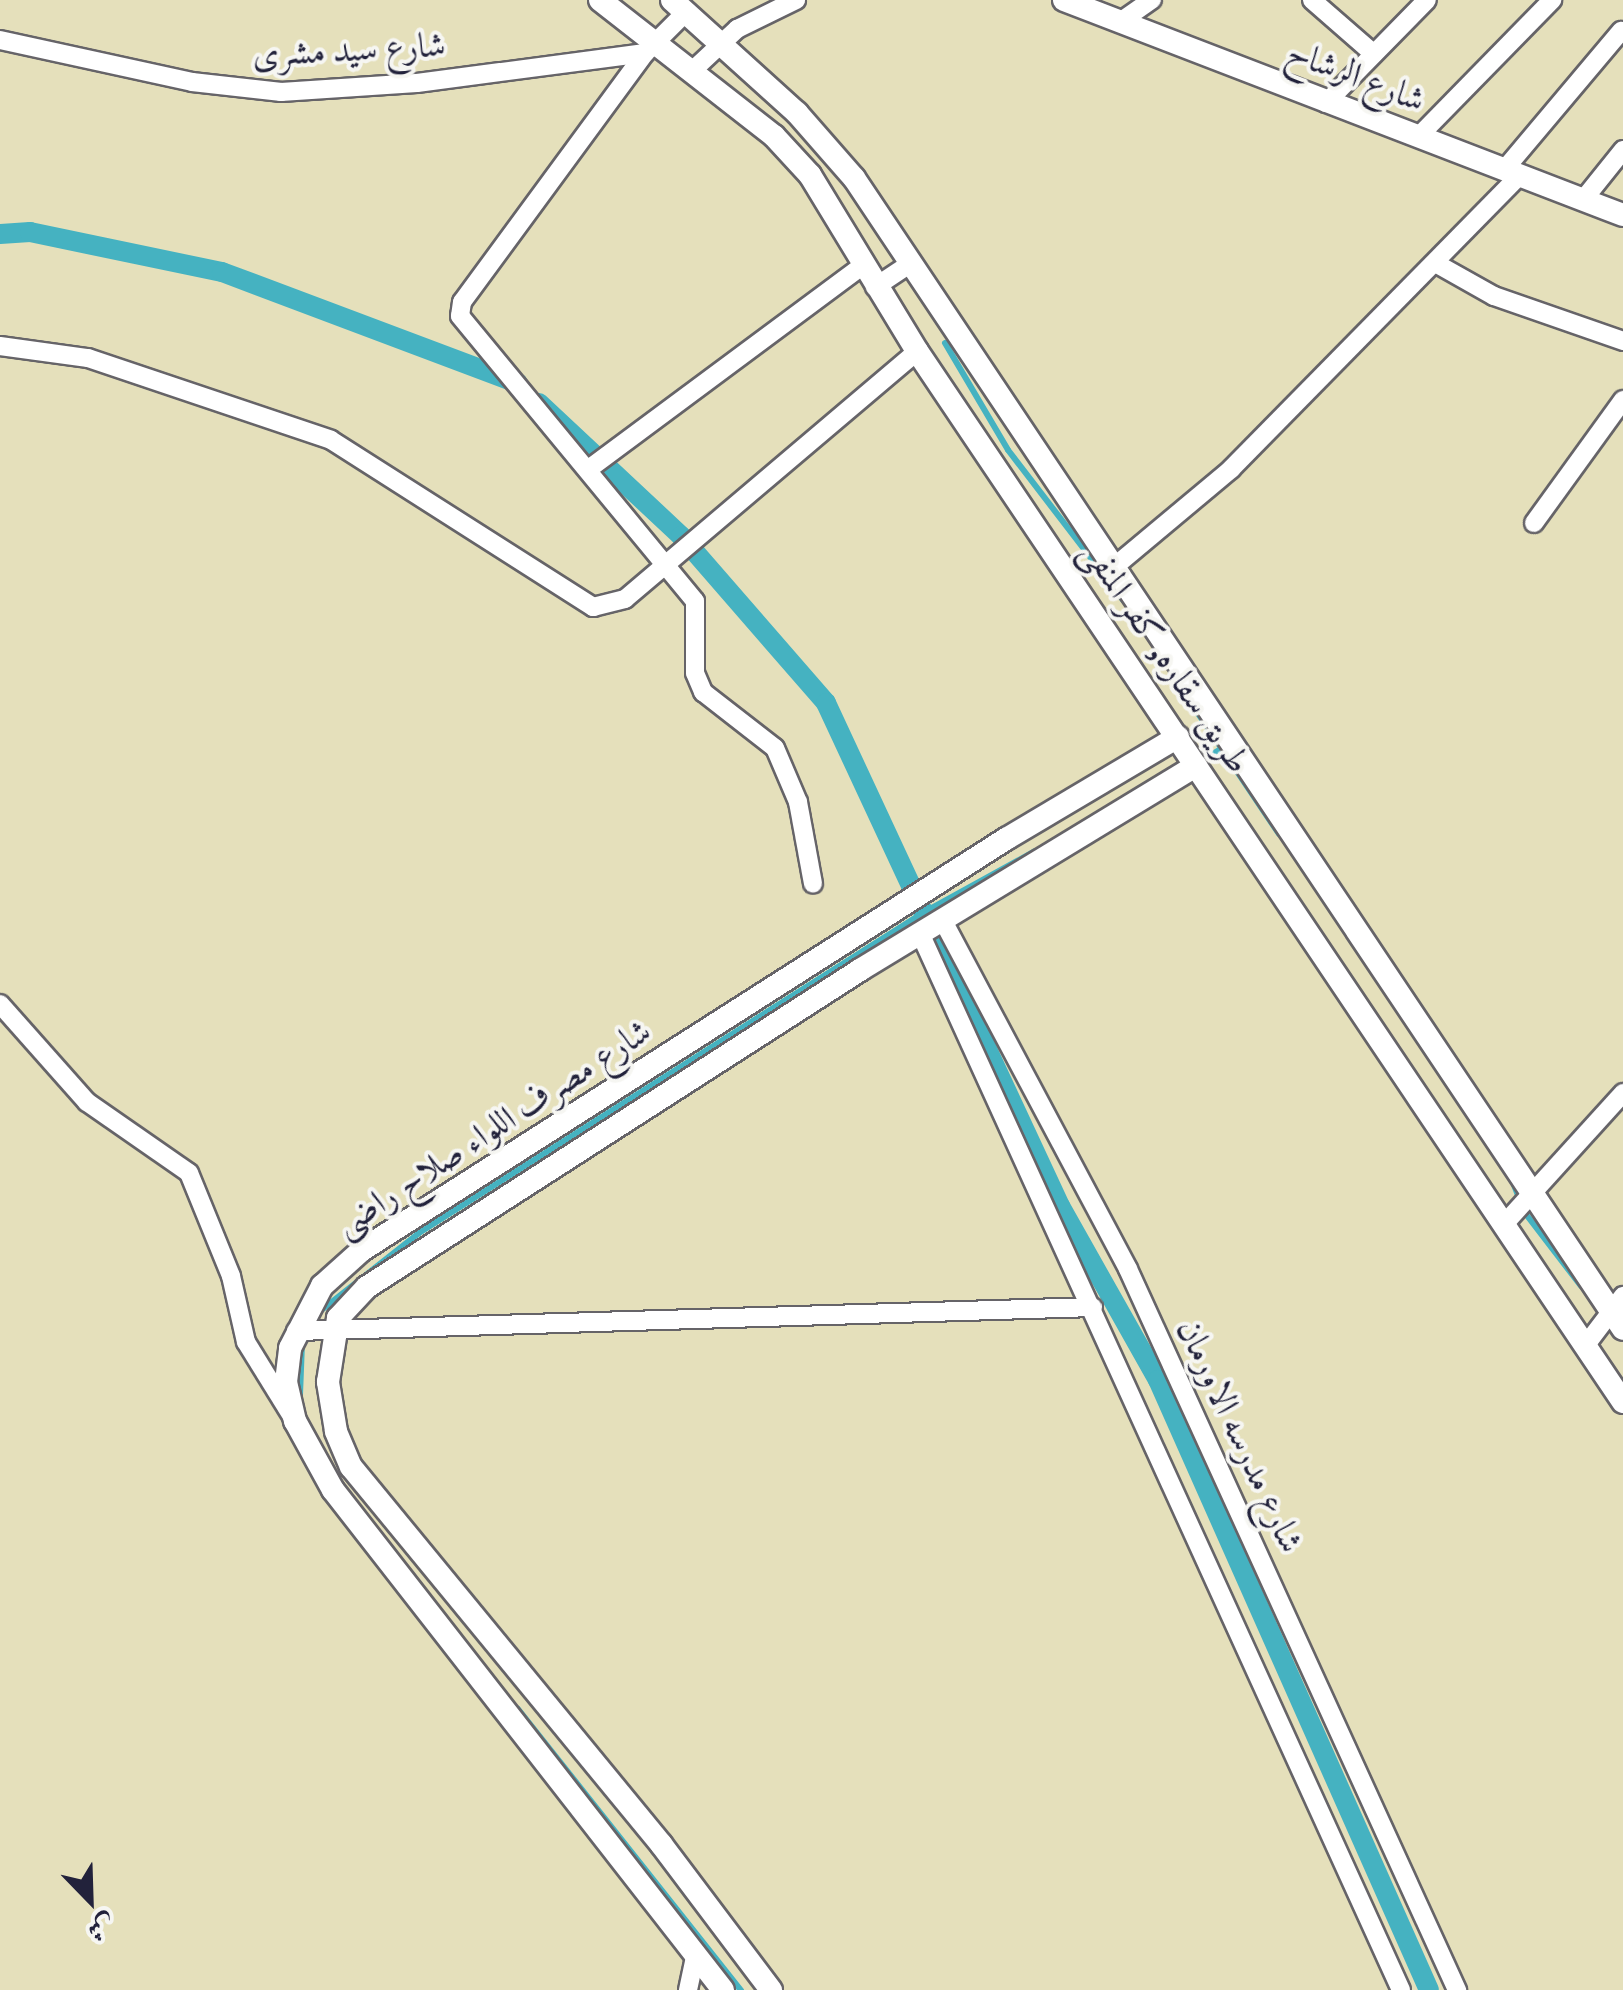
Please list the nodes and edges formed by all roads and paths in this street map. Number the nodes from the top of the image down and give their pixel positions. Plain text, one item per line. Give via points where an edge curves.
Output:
1 (600, 0) edge
2 (796, 0) edge
3 (1064, 0) edge
4 (1152, 0) edge
5 (1312, 0) edge
6 (1552, 0) edge
7 (1425, 1) edge
8 (679, 6) edge
9 (1120, 22) junction
10 (1620, 31) dead end
11 (0, 40) edge
12 (722, 40) junction
13 (649, 48) junction
14 (1374, 54) junction
15 (692, 71) junction
16 (1326, 102) junction
17 (1418, 137) junction
18 (1623, 150) edge
19 (1512, 173) junction
20 (1584, 200) junction
21 (1623, 215) edge
22 (1438, 264) junction
23 (908, 265) junction
24 (862, 266) junction
25 (879, 285) junction
26 (1623, 341) edge
27 (0, 346) edge
28 (917, 351) junction
29 (1623, 400) edge
30 (590, 468) junction
31 (1534, 523) dead end
32 (1074, 546) junction
33 (666, 562) junction
34 (1114, 567) junction
35 (1178, 737) junction
36 (1196, 766) junction
37 (813, 884) dead end
38 (927, 889) junction
39 (942, 920) junction
40 (920, 933) junction
41 (841, 943) junction
42 (860, 970) junction
43 (0, 1004) edge
44 (713, 1026) junction
45 (734, 1054) junction
46 (1434, 1078) junction
47 (1623, 1094) edge
48 (1530, 1194) junction
49 (1507, 1220) junction
50 (1093, 1307) junction
51 (1606, 1324) edge
52 (296, 1331) junction
53 (334, 1331) junction
54 (1623, 1402) edge
55 (295, 1421) junction
56 (696, 1953) junction
57 (688, 1990) edge
58 (724, 1990) edge
59 (771, 1990) edge
60 (1402, 1990) edge
61 (1457, 1990) edge

1 - 13 street, طريق سقاره, كفر المنفى
2 - 12 street
3 - 9 street, شارع الرشاح
4 - 9 street
5 - 14 street
6 - 17 street
7 - 14 street
8 - 12 street, طريق سقاره, كفر المنفى
8 - 13 street
9 - 16 street, شارع الرشاح
10 - 19 street
11 - 13 street, شارع سيد مشرى via 192,82 281,92 417,83
12 - 15 street
12 - 23 street, طريق سقاره, كفر المنفى via 840,159
13 - 15 street, طريق سقاره, كفر المنفى
13 - 30 street via 462,302 470,335
14 - 16 street
15 - 24 street, طريق سقاره, كفر المنفى via 810,175
16 - 17 street, شارع الرشاح
17 - 19 street, شارع الرشاح
18 - 20 street
19 - 20 street, شارع الرشاح
19 - 22 street
20 - 21 street, شارع الرشاح
22 - 26 street via 1494,296
22 - 34 street via 1232,469
23 - 25 street
23 - 32 street, طريق سقاره, كفر المنفى
24 - 25 street, طريق سقاره, كفر المنفى
24 - 30 street
25 - 28 street, طريق سقاره, كفر المنفى
27 - 33 street via 88,358 331,440 593,607 625,599
28 - 32 street, طريق سقاره, كفر المنفى
28 - 33 street
29 - 31 street
30 - 33 street
32 - 34 street, طريق سقاره, كفر المنفى
32 - 35 street, طريق سقاره, كفر المنفى
33 - 37 street via 699,611 692,650 704,692 775,748 798,802
34 - 46 street, طريق سقاره, كفر المنفى
35 - 36 street, طريق سقاره, كفر المنفى
35 - 38 street, شارع مصرف اللواء صلاح راضى
36 - 39 street, شارع مصرف اللواء صلاح راضى
36 - 46 street, طريق سقاره, كفر المنفى
38 - 39 street
38 - 41 street, شارع مصرف اللواء صلاح راضى
39 - 40 street, شارع مصرف اللواء صلاح راضى
39 - 61 street, شارع مدرسه الاورمان via 1128,1269
40 - 42 street, شارع مصرف اللواء صلاح راضى
40 - 50 street
41 - 42 street
41 - 44 street, شارع مصرف اللواء صلاح راضى
42 - 45 street, شارع مصرف اللواء صلاح راضى
43 - 55 street via 87,1102 188,1173 231,1276 246,1342
44 - 45 street
44 - 52 street, شارع مصرف اللواء صلاح راضى via 362,1250 322,1286
45 - 53 street, شارع مصرف اللواء صلاح راضى via 368,1288
46 - 48 street, طريق سقاره, كفر المنفى
46 - 49 street, طريق سقاره, كفر المنفى
47 - 48 street
48 - 49 street
48 - 51 street, طريق سقاره, كفر المنفى
49 - 51 street, طريق سقاره, كفر المنفى
50 - 53 street
50 - 60 street
51 - 54 street, طريق سقاره, كفر المنفى
52 - 53 street
52 - 55 street, شارع مصرف اللواء صلاح راضى via 286,1382
53 - 59 street via 331,1414 351,1468 661,1844
55 - 56 street, شارع مصرف اللواء صلاح راضى via 333,1490
56 - 57 street
56 - 58 street, شارع مصرف اللواء صلاح راضى

